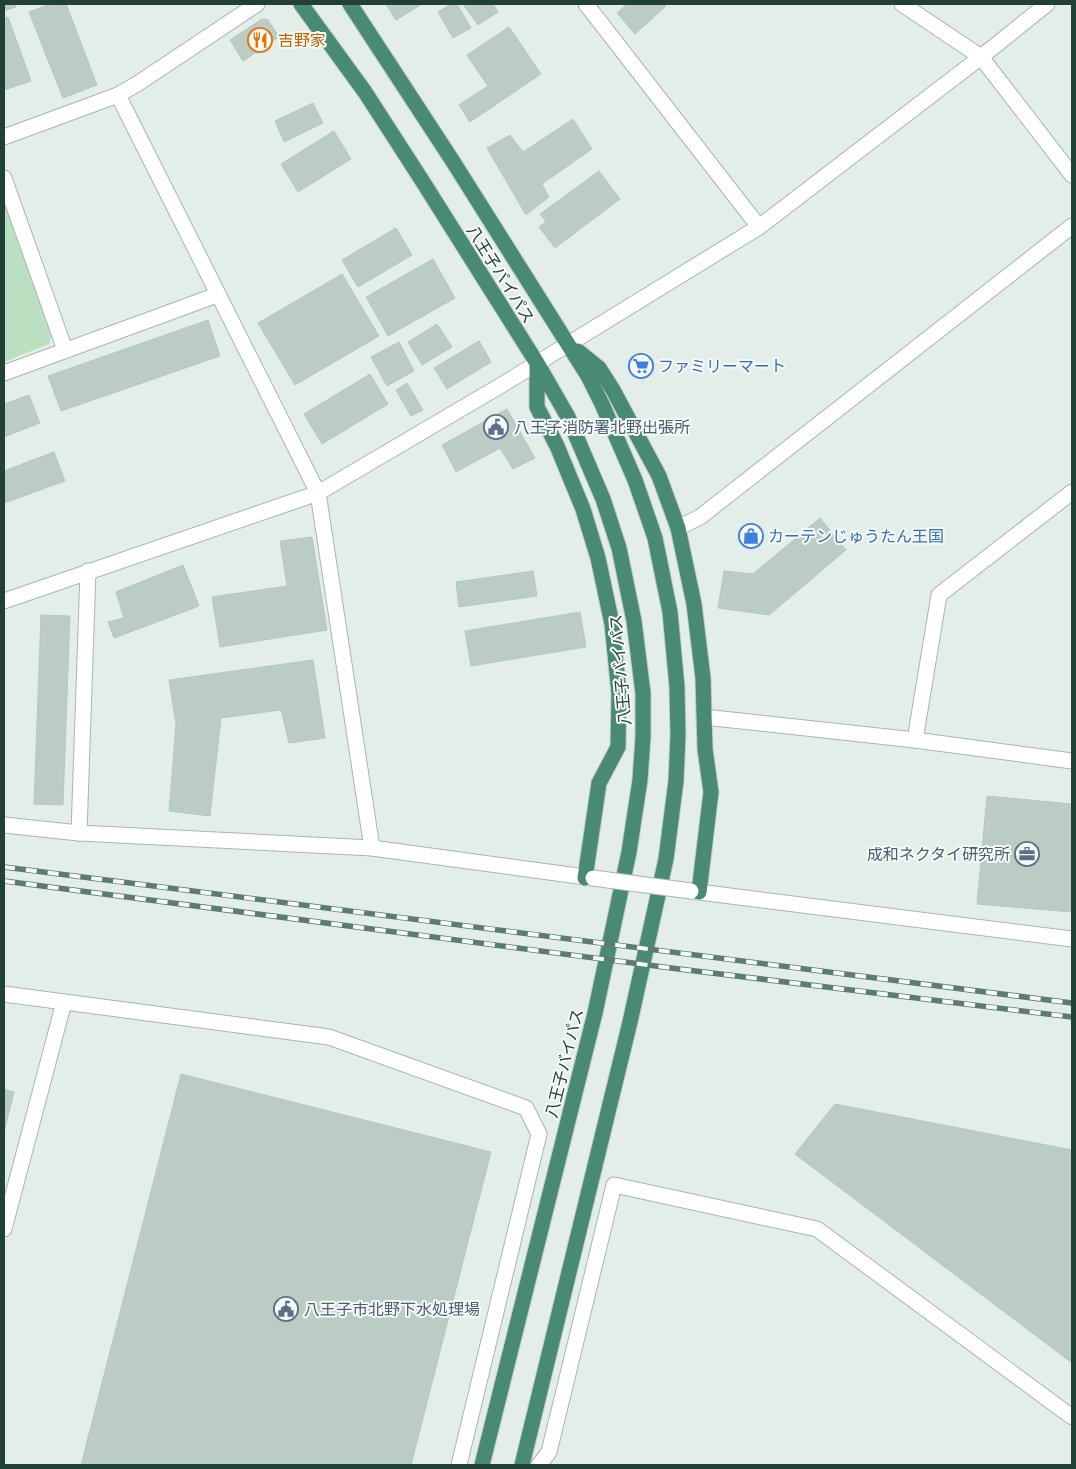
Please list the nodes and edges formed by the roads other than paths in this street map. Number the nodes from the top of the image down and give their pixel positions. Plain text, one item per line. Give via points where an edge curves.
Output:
1 (257, 4) edge
2 (301, 4) edge
3 (350, 4) edge
4 (586, 4) edge
5 (902, 4) edge
6 (1046, 4) edge
7 (981, 56) junction
8 (118, 95) junction
9 (4, 137) edge
10 (1072, 175) edge
11 (4, 178) edge
12 (1072, 226) edge
13 (759, 227) junction
14 (217, 295) junction
15 (569, 344) junction
16 (65, 350) junction
17 (537, 363) junction
18 (4, 373) edge
19 (318, 492) junction
20 (1072, 492) edge
21 (678, 528) junction
22 (88, 571) junction
23 (4, 601) edge
24 (704, 717) junction
25 (915, 740) junction
26 (1072, 761) edge
27 (4, 825) edge
28 (79, 833) junction
29 (372, 848) junction
30 (589, 878) junction
31 (695, 892) junction
32 (1072, 939) edge
33 (4, 994) edge
34 (64, 1002) junction
35 (4, 1229) edge
36 (1072, 1417) edge
37 (459, 1465) edge
38 (482, 1465) edge
39 (522, 1465) edge
40 (539, 1465) edge

1 - 8 street
2 - 17 highway, 八王子バイパス via 365,92
3 - 15 highway, 八王子バイパス
4 - 13 street
5 - 7 street
6 - 7 street
7 - 10 street
7 - 13 street
8 - 9 street
8 - 14 street
11 - 16 street
12 - 21 street via 700,517
13 - 15 street
14 - 16 street
14 - 19 street
15 - 17 street
15 - 21 highway via 599,368 613,390 659,476
15 - 39 highway, 八王子バイパス via 608,417 655,538 670,612 678,735 666,859 630,1022
16 - 18 street
17 - 19 street
17 - 30 highway via 537,407 583,509 598,558 612,624 620,694 618,747 599,783
17 - 38 highway, 八王子バイパス via 578,438 619,548 634,621 643,737 630,852 597,1004
19 - 22 street
19 - 29 street
20 - 25 street via 939,595
21 - 24 highway via 694,604
22 - 23 street
22 - 28 street
24 - 25 street
24 - 31 highway via 711,792
25 - 26 street
27 - 28 street
28 - 29 street
29 - 30 street
30 - 31 street, bridge
31 - 32 street
33 - 34 street
34 - 35 street
34 - 37 street via 329,1037 526,1108 540,1134
36 - 40 street via 817,1229 614,1185 549,1452

